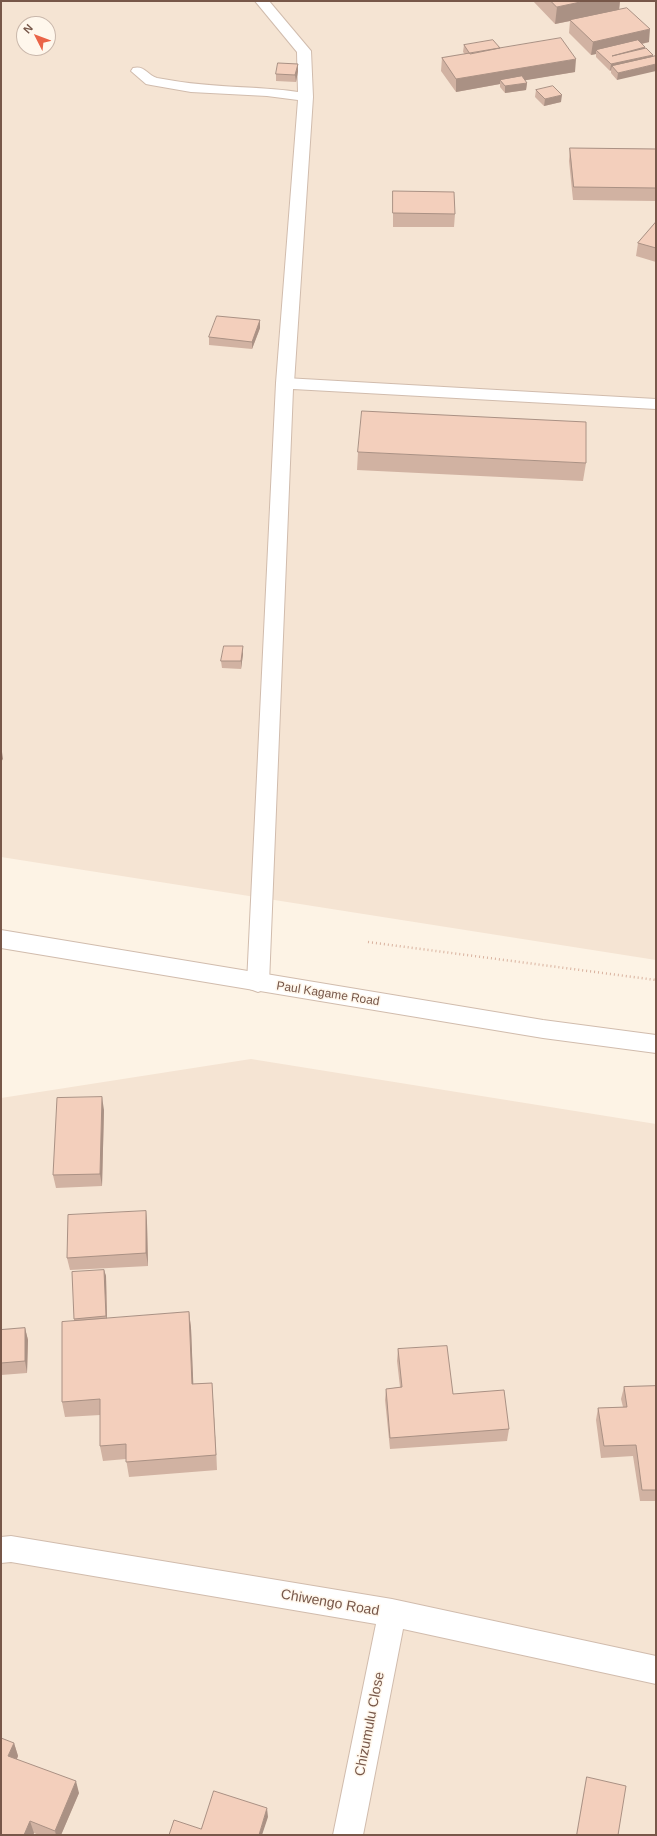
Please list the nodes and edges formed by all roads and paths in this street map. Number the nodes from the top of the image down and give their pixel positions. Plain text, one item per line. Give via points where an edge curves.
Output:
1 (262, 1) edge
2 (138, 71) dead end
3 (306, 97) junction
4 (285, 383) junction
5 (656, 404) edge
6 (1, 939) edge
7 (368, 942) dead end
8 (656, 980) edge
9 (258, 983) junction
10 (656, 1044) edge
11 (1, 1550) edge
12 (392, 1613) junction
13 (656, 1670) edge
14 (348, 1835) edge

1 - 3 street via 304,51
2 - 3 street via 151,81 191,88
3 - 4 street
4 - 5 street
4 - 9 street
6 - 9 street, Paul Kagame Road
7 - 8 path
9 - 10 street, Paul Kagame Road via 543,1029
11 - 12 street, Chiwengo Road
12 - 13 street, Chiwengo Road
12 - 14 street, Chizumulu Close

